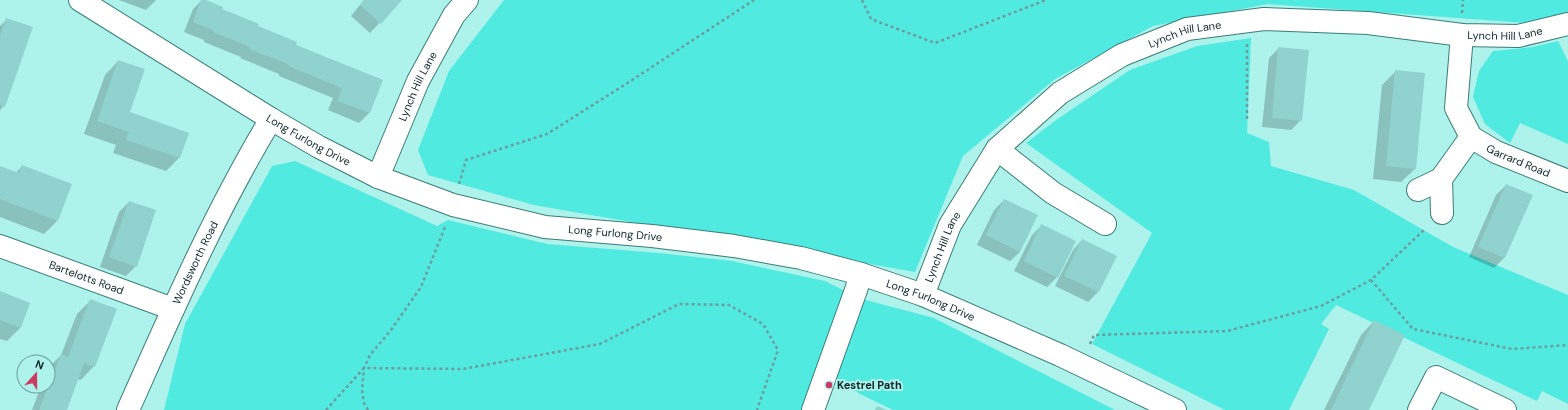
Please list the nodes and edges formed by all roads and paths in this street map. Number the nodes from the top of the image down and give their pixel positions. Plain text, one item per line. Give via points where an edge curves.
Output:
1 (80, 0) edge
2 (467, 0) edge
3 (754, 0) edge
4 (862, 0) edge
5 (1046, 0) edge
6 (1247, 22) junction
7 (1568, 24) edge
8 (1462, 35) junction
9 (271, 119) junction
10 (1247, 120) dead end
11 (1471, 137) junction
12 (997, 149) junction
13 (378, 177) junction
14 (1441, 179) junction
15 (1568, 181) edge
16 (1418, 190) dead end
17 (453, 205) junction
18 (1442, 213) joint
19 (1105, 224) dead end
20 (0, 246) edge
21 (861, 274) junction
22 (1371, 280) junction
23 (923, 295) junction
24 (172, 309) junction
25 (1568, 345) edge
26 (1079, 364) junction
27 (364, 368) junction
28 (1169, 409) edge
29 (128, 410) edge
30 (326, 410) edge
31 (368, 410) edge
32 (757, 410) edge
33 (813, 410) edge
34 (1419, 410) edge
35 (1505, 410) edge

1 - 9 street, Long Furlong Drive
2 - 13 street, Lynch Hill Lane via 454,16 418,81
3 - 17 path via 547,134 466,160
4 - 5 path via 871,19 935,43
6 - 8 street, Lynch Hill Lane via 1264,19 1368,23
6 - 10 path
6 - 12 street, Lynch Hill Lane via 1187,29 1122,55 1060,92
7 - 8 street, Lynch Hill Lane via 1518,36
8 - 11 street via 1456,108
9 - 13 street, Long Furlong Drive
9 - 24 street, Wordsworth Road via 222,205
11 - 14 street
11 - 15 street, Garrard Road via 1496,152
12 - 19 street via 1053,193
12 - 23 street, Lynch Hill Lane via 950,225
13 - 17 street, Long Furlong Drive
14 - 16 street
14 - 18 street
17 - 21 street, Long Furlong Drive via 545,226 734,246 801,258
17 - 27 path via 421,287 370,355
18 - 22 path
20 - 24 street, Bartelotts Road
21 - 23 street, Long Furlong Drive
21 - 33 street
22 - 25 path via 1413,329 1512,349
22 - 26 path via 1321,306 1226,331 1094,335
23 - 26 street, Long Furlong Drive
24 - 29 street, Wordsworth Road
26 - 28 street, Long Furlong Drive
27 - 30 path
27 - 31 path via 362,390
27 - 32 path via 463,369 600,344 679,304 729,305 763,324 778,350
34 - 35 street via 1436,377

